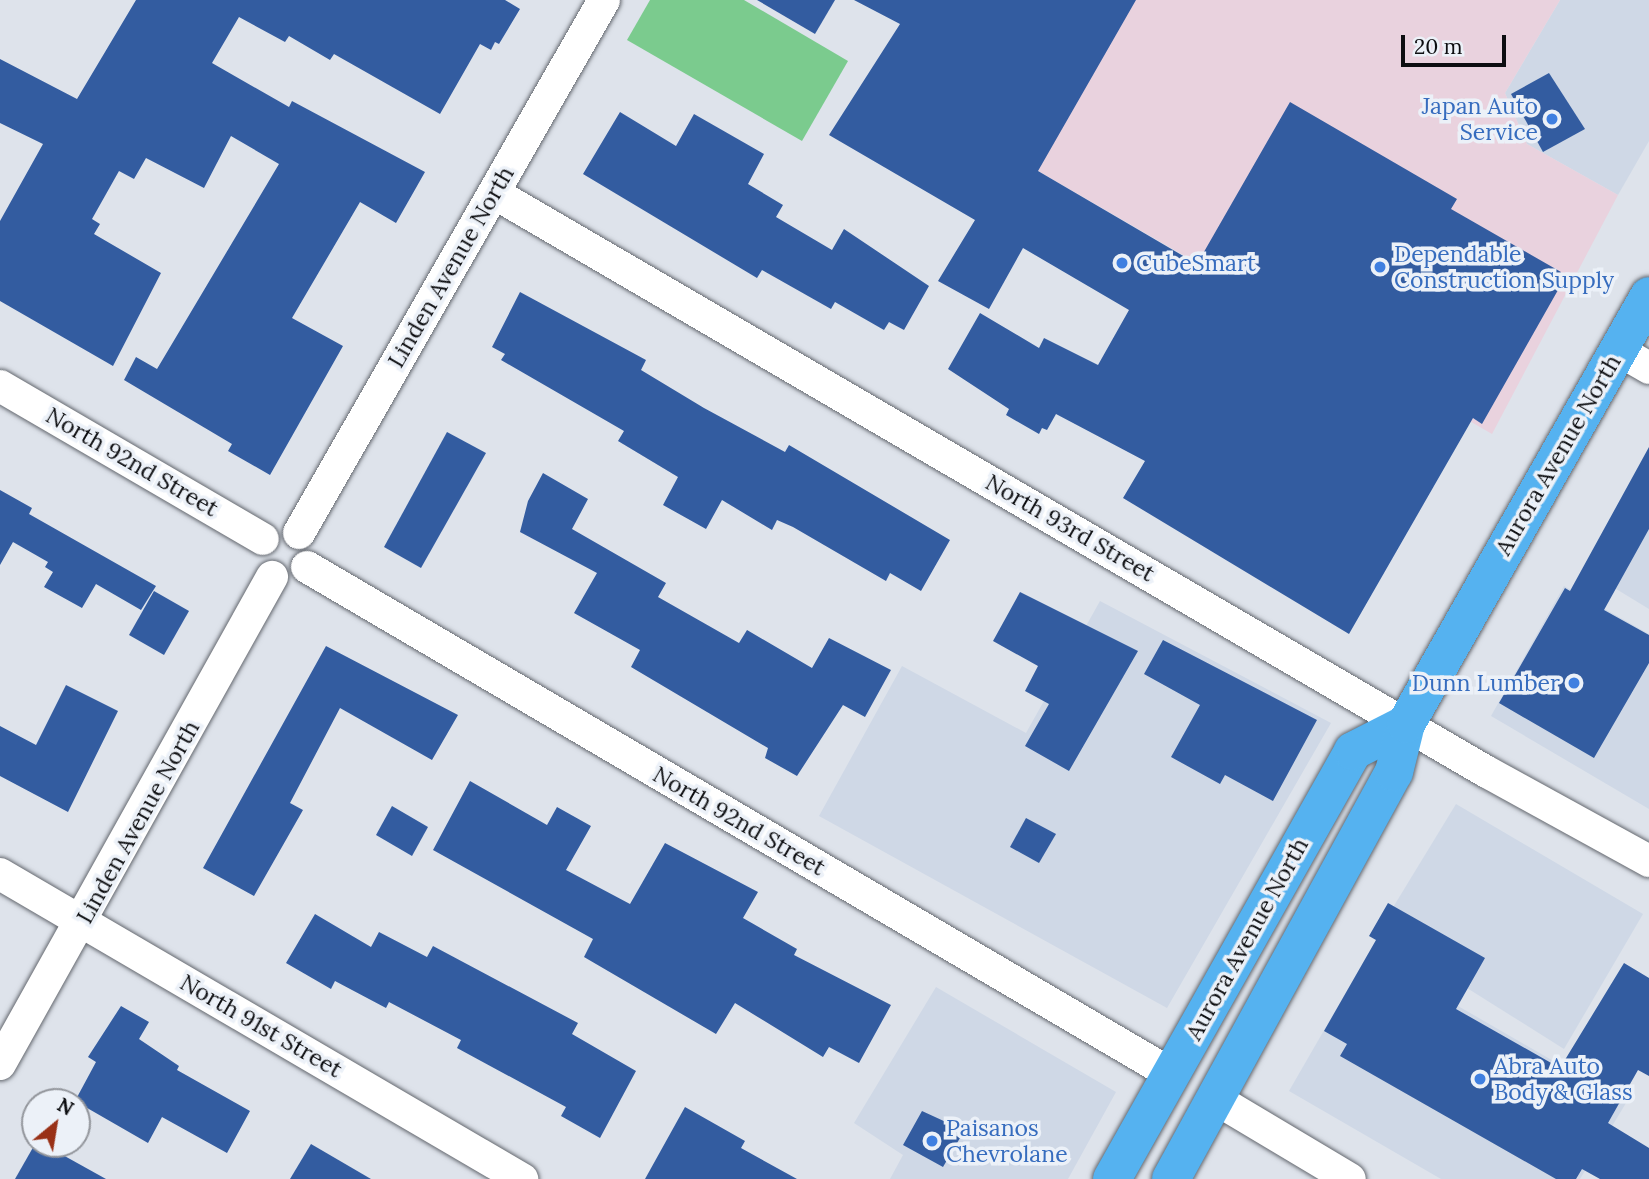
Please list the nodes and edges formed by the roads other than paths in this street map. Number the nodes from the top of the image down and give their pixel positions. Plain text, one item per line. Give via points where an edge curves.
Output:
1 (604, 0) edge
2 (494, 193) junction
3 (1649, 296) edge
4 (1633, 360) edge
5 (0, 386) edge
6 (299, 533) junction
7 (263, 539) junction
8 (307, 568) junction
9 (272, 577) junction
10 (1406, 724) junction
11 (1649, 861) edge
12 (0, 874) edge
13 (82, 922) junction
14 (0, 1064) edge
15 (1171, 1074) junction
16 (1214, 1098) junction
17 (522, 1179) edge
18 (1112, 1179) edge
19 (1171, 1179) edge
20 (1350, 1179) edge

1 - 2 street, Linden Avenue North
2 - 6 street, Linden Avenue North
2 - 10 street, North 93rd Street
3 - 4 highway, Aurora Avenue North
4 - 10 highway, Aurora Avenue North
5 - 7 street, North 92nd Street
6 - 7 street via 285,528
6 - 8 street via 310,551
7 - 9 street via 260,563
8 - 9 street via 293,579
8 - 15 street, North 92nd Street
9 - 13 street, Linden Avenue North
10 - 11 street, North 93rd Street
10 - 15 highway, Aurora Avenue North via 1353,751
10 - 16 highway, Aurora Avenue North via 1394,772
12 - 13 street, North 91st Street
13 - 14 street, Linden Avenue North
13 - 17 street, North 91st Street
15 - 18 highway, Aurora Avenue North
16 - 19 highway, Aurora Avenue North
16 - 20 street

